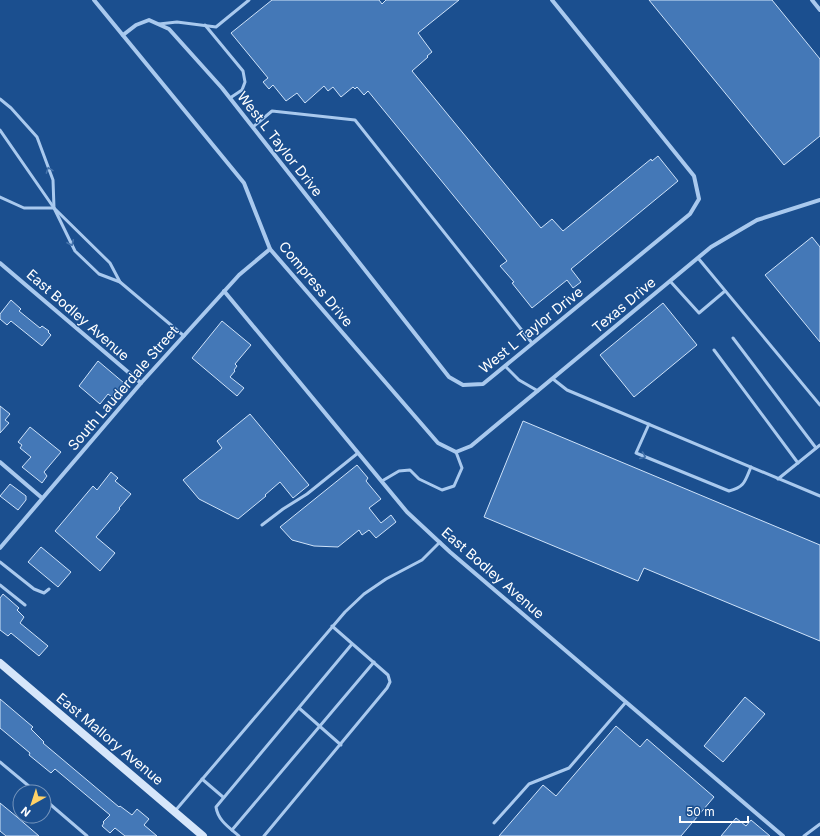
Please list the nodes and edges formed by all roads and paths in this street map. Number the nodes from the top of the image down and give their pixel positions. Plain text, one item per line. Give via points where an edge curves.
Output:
1 (94, 0) edge
2 (249, 0) edge
3 (552, 0) edge
4 (812, 0) edge
5 (820, 10) edge
6 (158, 24) junction
7 (205, 25) junction
8 (123, 36) junction
9 (230, 98) junction
10 (0, 99) edge
11 (253, 127) junction
12 (0, 130) edge
13 (0, 197) edge
14 (820, 200) edge
15 (54, 208) junction
16 (270, 249) junction
17 (698, 258) junction
18 (0, 263) edge
19 (670, 281) junction
20 (120, 282) junction
21 (224, 291) junction
22 (725, 291) junction
23 (184, 336) junction
24 (733, 338) dead end
25 (532, 343) junction
26 (714, 350) dead end
27 (505, 366) junction
28 (553, 379) junction
29 (141, 383) junction
30 (538, 392) junction
31 (820, 405) edge
32 (649, 424) junction
33 (820, 445) edge
34 (816, 448) junction
35 (456, 452) junction
36 (358, 453) junction
37 (0, 462) edge
38 (798, 463) junction
39 (751, 467) junction
40 (778, 479) junction
41 (382, 481) junction
42 (820, 496) edge
43 (42, 498) junction
44 (262, 525) dead end
45 (440, 542) junction
46 (0, 548) edge
47 (0, 562) edge
48 (0, 585) edge
49 (49, 589) dead end
50 (24, 605) dead end
51 (332, 626) junction
52 (352, 644) junction
53 (374, 662) junction
54 (0, 663) edge
55 (626, 702) junction
56 (299, 708) junction
57 (320, 726) junction
58 (341, 744) junction
59 (0, 762) edge
60 (202, 779) junction
61 (26, 784) edge
62 (223, 797) junction
63 (52, 806) edge
64 (174, 812) junction
65 (494, 823) dead end
66 (820, 824) edge
67 (232, 830) junction
68 (87, 836) edge
69 (202, 836) edge
70 (239, 836) edge
71 (264, 836) edge
72 (782, 836) edge
73 (804, 836) edge

1 - 8 street, Compress Drive
2 - 7 lane via 216,27
3 - 25 street, West L Taylor Drive via 694,176 699,199 690,214
4 - 5 street
6 - 7 lane via 177,22
6 - 8 street via 149,20 136,25
6 - 9 street, West L Taylor Drive via 169,29
7 - 9 lane via 243,71 245,82 242,90
8 - 16 street, Compress Drive via 244,184
9 - 11 street, West L Taylor Drive
15 -> 10 lane via 53,180 37,137
11 - 25 lane via 272,112 355,120
11 - 27 street, West L Taylor Drive via 449,377 463,385 483,384
12 - 15 lane
13 - 15 lane via 24,208
14 - 17 street, Texas Drive via 757,220 711,247
15 - 20 lane via 110,263
15 -> 20 lane via 74,252 99,274
16 - 21 street, South Lauderdale Street
16 - 35 street, Compress Drive via 438,443
17 - 19 street, Texas Drive
17 - 22 lane
18 - 29 street, East Bodley Avenue
19 - 22 lane via 699,313
19 - 28 street, Texas Drive
20 - 23 lane
21 - 23 street, South Lauderdale Street
21 - 36 street, East Bodley Avenue
22 - 31 lane
23 - 29 street, South Lauderdale Street
24 - 34 lane
25 - 27 street, West L Taylor Drive
26 - 38 lane
27 - 30 lane via 519,380
28 - 30 street, Texas Drive
28 - 32 lane via 567,390
29 - 43 street, South Lauderdale Street
30 - 35 street, Texas Drive via 471,446
32 - 39 lane
32 -> 39 lane via 636,453 729,490 737,489 744,484
33 - 34 lane
34 - 38 lane
35 - 41 lane via 462,468 454,486 442,490 419,479 410,470 399,471
36 - 41 street, East Bodley Avenue
36 - 44 lane via 307,494
37 - 43 street
38 - 40 lane
39 - 40 lane
40 - 42 lane
41 - 45 street, East Bodley Avenue via 408,512
43 - 46 street, South Lauderdale Street
45 - 51 lane via 422,560 364,594
45 - 55 street, East Bodley Avenue
47 - 49 lane via 34,589 44,593
48 - 50 lane
51 - 52 lane
51 - 60 lane
52 - 53 lane
52 - 56 lane
53 - 57 lane
53 - 58 lane via 388,675 390,682
54 - 64 main road, East Mallory Avenue
55 - 65 lane via 569,768 529,784
55 - 72 street, East Bodley Avenue
56 - 57 lane
56 - 62 lane
57 - 58 lane
57 - 67 lane
58 - 71 lane
59 - 61 lane
60 - 62 lane
60 - 64 lane
62 - 67 lane via 216,807 217,812 221,820
63 - 68 lane
64 - 69 main road, East Mallory Avenue
66 - 73 lane
67 - 70 lane

